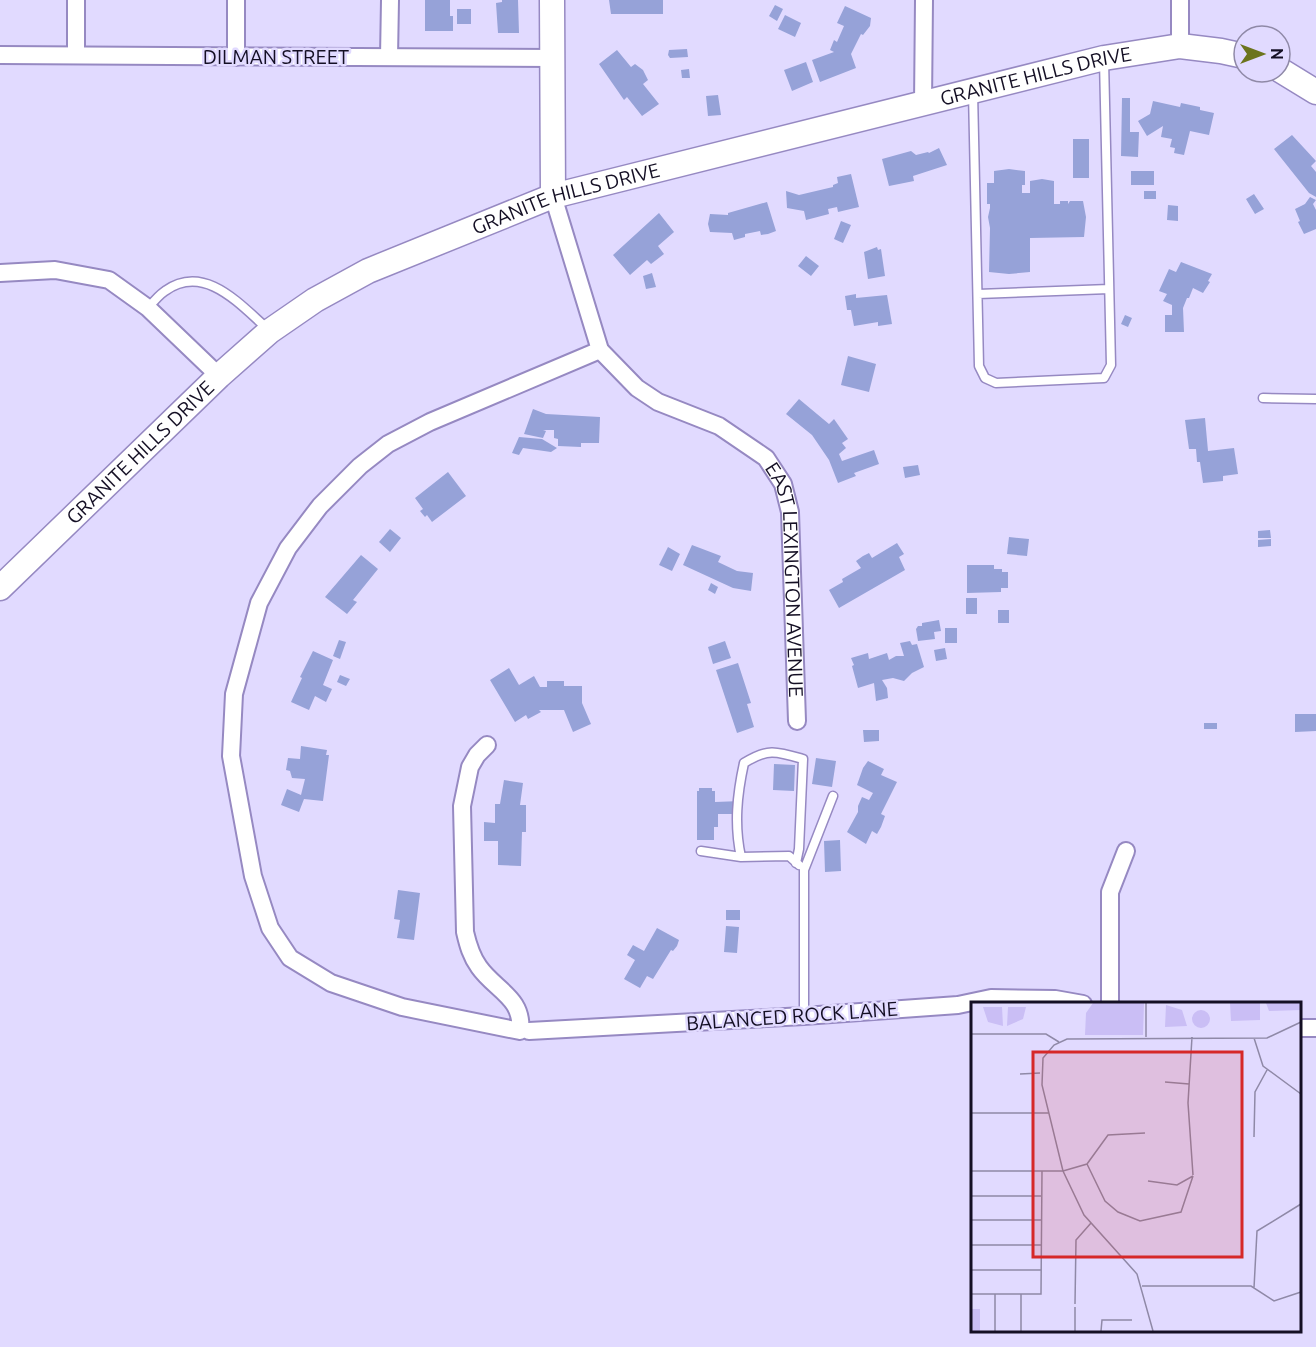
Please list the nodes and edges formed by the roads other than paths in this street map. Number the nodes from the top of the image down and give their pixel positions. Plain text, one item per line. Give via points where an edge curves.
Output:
1 (76, 0) edge
2 (236, 0) edge
3 (390, 0) edge
4 (552, 0) edge
5 (924, 0) edge
6 (1180, 0) edge
7 (1180, 46) junction
8 (1232, 53) edge
9 (0, 55) edge
10 (76, 55) junction
11 (236, 57) junction
12 (389, 57) junction
13 (553, 58) junction
14 (1104, 58) junction
15 (1292, 77) edge
16 (973, 92) junction
17 (1316, 92) edge
18 (923, 104) junction
19 (553, 196) junction
20 (0, 273) edge
21 (1109, 289) junction
22 (978, 294) junction
23 (148, 308) junction
24 (270, 331) junction
25 (600, 350) junction
26 (219, 376) junction
27 (1263, 398) dead end
28 (1316, 399) edge
29 (0, 588) edge
30 (797, 721) dead end
31 (487, 745) dead end
32 (833, 796) dead end
33 (701, 851) dead end
34 (1126, 851) dead end
35 (741, 857) junction
36 (796, 863) junction
37 (804, 870) junction
38 (971, 1002) edge
39 (972, 1002) edge
40 (1072, 1002) edge
41 (1110, 1002) edge
42 (804, 1016) junction
43 (524, 1031) junction

1 - 10 street
2 - 11 street
3 - 12 street
4 - 13 street, EAST LEXINGTON AVENUE
5 - 18 street
6 - 7 street
7 - 8 street, GRANITE HILLS DRIVE
7 - 14 street, GRANITE HILLS DRIVE
9 - 10 street, DILMAN STREET
10 - 11 street, DILMAN STREET
11 - 12 street, DILMAN STREET
12 - 13 street, DILMAN STREET
13 - 19 street, EAST LEXINGTON AVENUE
14 - 16 street, GRANITE HILLS DRIVE
14 - 21 lane
15 - 17 street
16 - 18 street, GRANITE HILLS DRIVE
16 - 22 lane
18 - 19 street, GRANITE HILLS DRIVE
19 - 24 street, GRANITE HILLS DRIVE via 368,271
19 - 25 street, EAST LEXINGTON AVENUE
20 - 23 street via 55,270 109,280
21 - 22 lane
21 - 22 lane via 1111,365 1104,378 996,383 985,378 979,366
23 - 24 lane via 164,291 183,282 200,282 228,293
23 - 26 street
24 - 26 street, GRANITE HILLS DRIVE
25 - 30 street, EAST LEXINGTON AVENUE via 637,388 658,402 719,426 766,458 783,484 790,512
25 - 43 street, BALANCED ROCK LANE via 430,422 388,444 360,466 320,506 288,548 259,603 234,694 231,756 253,876 270,928 290,958 331,983 402,1007
26 - 29 street, GRANITE HILLS DRIVE
27 - 28 lane
31 - 43 street via 470,767 462,806 465,932 468,947 481,970 518,1009
32 - 37 lane
33 - 35 lane
34 - 41 street via 1110,892
35 - 36 lane via 789,856
35 - 36 lane via 736,836 744,763 760,753 781,752 803,759
36 - 37 lane
37 - 42 lane
38 - 42 street, BALANCED ROCK LANE
39 - 40 street, BALANCED ROCK LANE via 991,998
42 - 43 street, BALANCED ROCK LANE

